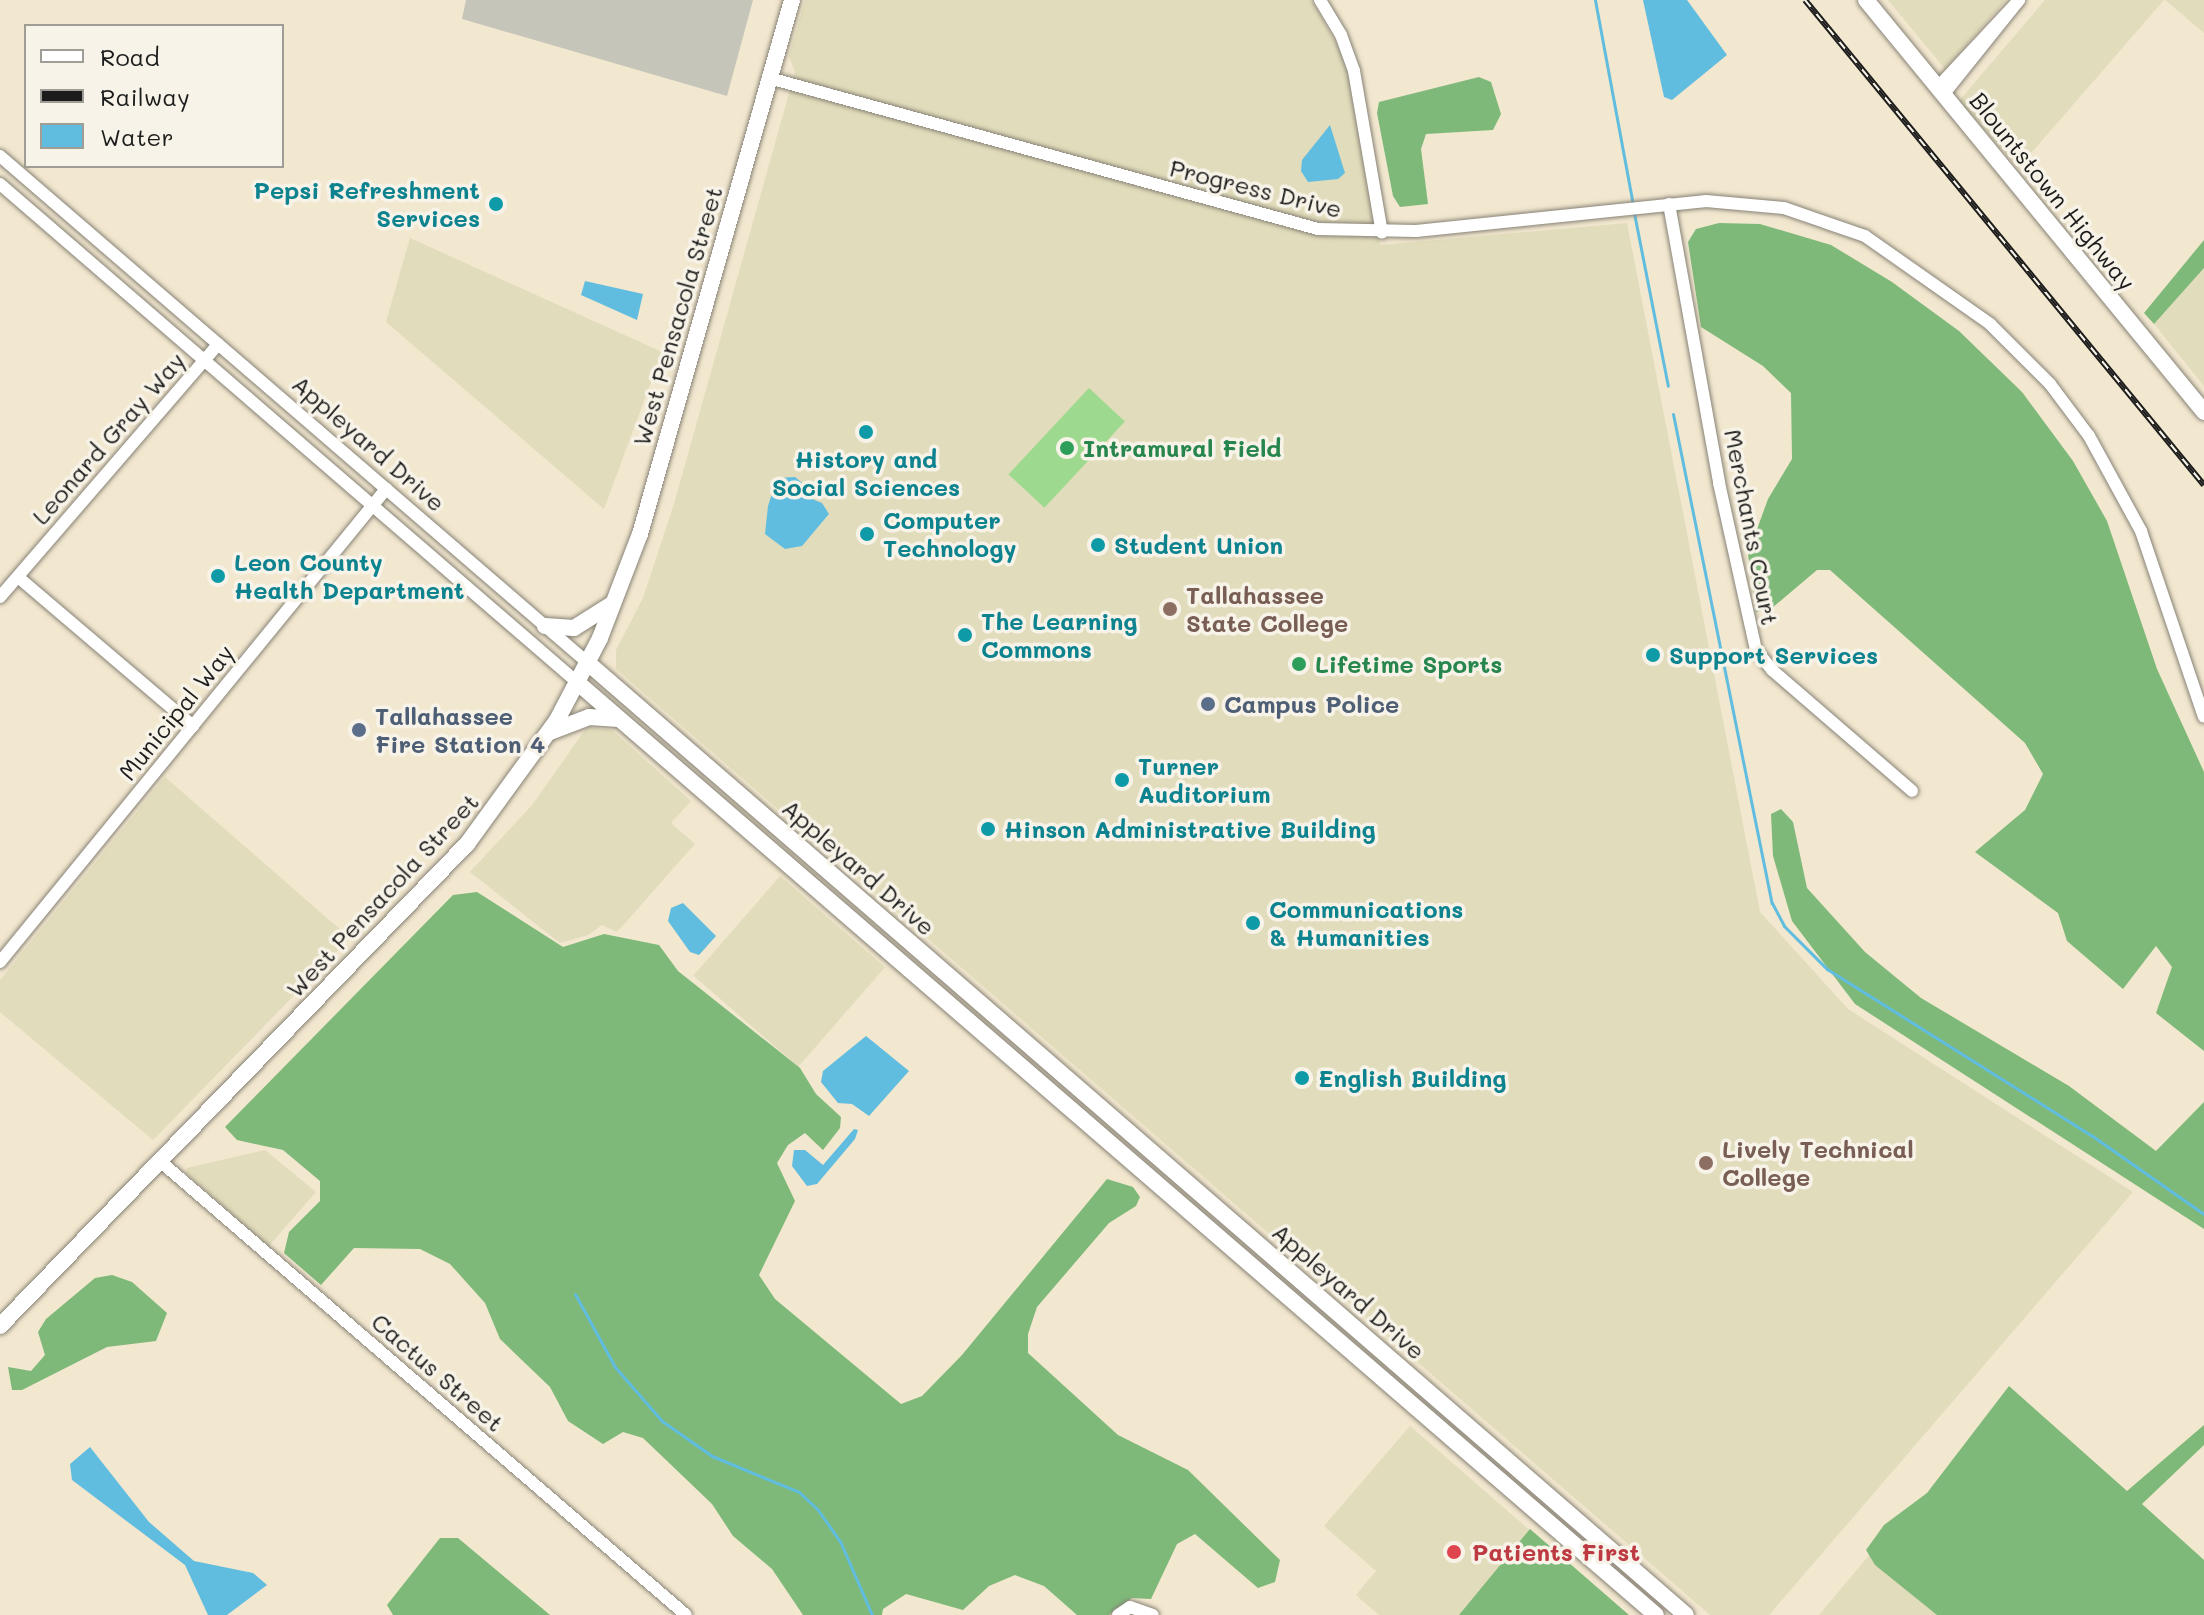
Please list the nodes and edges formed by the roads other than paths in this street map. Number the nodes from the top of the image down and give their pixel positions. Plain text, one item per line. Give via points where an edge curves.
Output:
1 (792, 0) edge
2 (1320, 0) edge
3 (1866, 0) edge
4 (2019, 1) edge
5 (769, 78) junction
6 (1940, 91) junction
7 (0, 156) edge
8 (0, 184) edge
9 (1664, 205) junction
10 (1382, 233) junction
11 (218, 344) junction
12 (204, 360) junction
13 (2204, 412) edge
14 (386, 489) junction
15 (372, 507) junction
16 (18, 577) junction
17 (0, 597) edge
18 (614, 603) junction
19 (545, 626) junction
20 (588, 663) junction
21 (578, 683) junction
22 (2204, 717) edge
23 (619, 719) junction
24 (193, 726) junction
25 (549, 733) junction
26 (1912, 791) dead end
27 (796, 844) junction
28 (789, 866) junction
29 (913, 945) junction
30 (899, 961) junction
31 (0, 962) edge
32 (1079, 1090) junction
33 (1066, 1106) junction
34 (161, 1162) junction
35 (1261, 1247) junction
36 (1248, 1263) junction
37 (0, 1326) edge
38 (1464, 1423) junction
39 (1451, 1438) junction
40 (686, 1615) edge
41 (1118, 1615) edge
42 (1153, 1615) edge
43 (1656, 1615) edge
44 (1686, 1615) edge

1 - 5 main road, West Pensacola Street
2 - 10 street via 1354,71
3 - 6 main road, Blountstown Highway
4 - 6 street
5 - 10 street, Progress Drive via 1285,223
5 - 18 main road, West Pensacola Street via 640,534
6 - 13 main road, Blountstown Highway
7 - 11 street, Appleyard Drive
8 - 12 street, Appleyard Drive
9 - 10 street, Progress Drive
9 - 22 street, Progress Drive via 1746,203 1818,217 1889,250 1990,324 2050,384 2114,476 2141,531
9 - 26 street, Merchants Court via 1756,650 1772,670
11 - 12 street, Leonard Gray Way
11 - 14 street, Appleyard Drive
12 - 15 street, Appleyard Drive
12 - 16 street, Leonard Gray Way
14 - 15 street, Municipal Way
14 - 19 street, Appleyard Drive
15 - 21 street, Appleyard Drive
15 - 24 street, Municipal Way
16 - 17 street, Leonard Gray Way
16 - 24 street
18 - 19 main road via 574,628
18 - 20 main road, West Pensacola Street
19 - 20 street, Appleyard Drive
20 - 21 main road, West Pensacola Street
20 - 27 main road, Appleyard Drive
21 - 23 main road, Appleyard Drive
21 - 25 main road, West Pensacola Street
23 - 25 main road via 589,717
23 - 28 main road, Appleyard Drive
24 - 31 street, Municipal Way
25 - 34 main road, West Pensacola Street via 467,844
27 - 28 street
27 - 29 main road, Appleyard Drive
28 - 30 main road, Appleyard Drive
29 - 30 street
29 - 32 main road, Appleyard Drive
30 - 33 main road, Appleyard Drive
32 - 33 street
32 - 35 main road, Appleyard Drive
33 - 36 main road, Appleyard Drive
34 - 37 main road, West Pensacola Street
34 - 40 street, Cactus Street
35 - 36 street
35 - 38 main road, Appleyard Drive
36 - 39 main road, Appleyard Drive
38 - 39 street
38 - 44 main road, Appleyard Drive
39 - 43 main road, Appleyard Drive
41 - 42 street via 1130,1607

